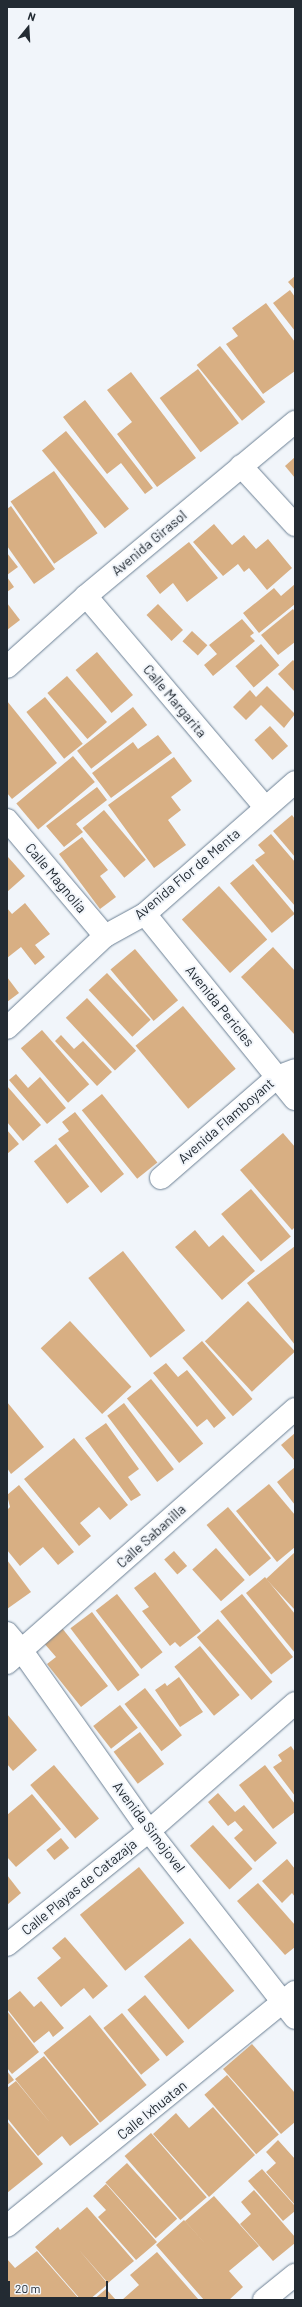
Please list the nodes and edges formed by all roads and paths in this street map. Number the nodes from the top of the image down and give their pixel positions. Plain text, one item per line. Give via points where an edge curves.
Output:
1 (295, 422) edge
2 (241, 466) junction
3 (295, 525) edge
4 (86, 596) junction
5 (7, 667) edge
6 (295, 782) edge
7 (265, 807) junction
8 (7, 820) edge
9 (145, 914) junction
10 (106, 936) junction
11 (7, 1028) edge
12 (286, 1074) edge
13 (295, 1099) edge
14 (161, 1178) dead end
15 (295, 1409) edge
16 (7, 1633) edge
17 (14, 1657) edge
18 (295, 1703) edge
19 (149, 1831) junction
20 (7, 1945) edge
21 (291, 2004) edge
22 (7, 2226) edge
23 (295, 2275) edge
24 (264, 2300) edge

1 - 2 street, Avenida Girasol
2 - 3 street
2 - 4 street, Avenida Girasol
4 - 5 street, Avenida Girasol
4 - 7 street, Calle Margarita
6 - 7 street, Avenida Flor de Menta
7 - 9 street, Avenida Flor de Menta
8 - 10 street, Calle Magnolia
9 - 10 street, Avenida Flor de Menta
9 - 12 street, Avenida Pericles
10 - 11 street, Avenida Flor de Menta
12 - 13 street, Avenida Pericles
12 - 14 street, Avenida Flamboyant
15 - 17 street, Calle Sabanilla
16 - 17 street, Avenida Simojovel
17 - 19 street, Avenida Simojovel
18 - 19 street, Calle Playas de Catazaja
19 - 20 street, Calle Playas de Catazaja
19 - 21 street, Avenida Simojovel
21 - 22 street, Calle Ixhuatan
23 - 24 street

